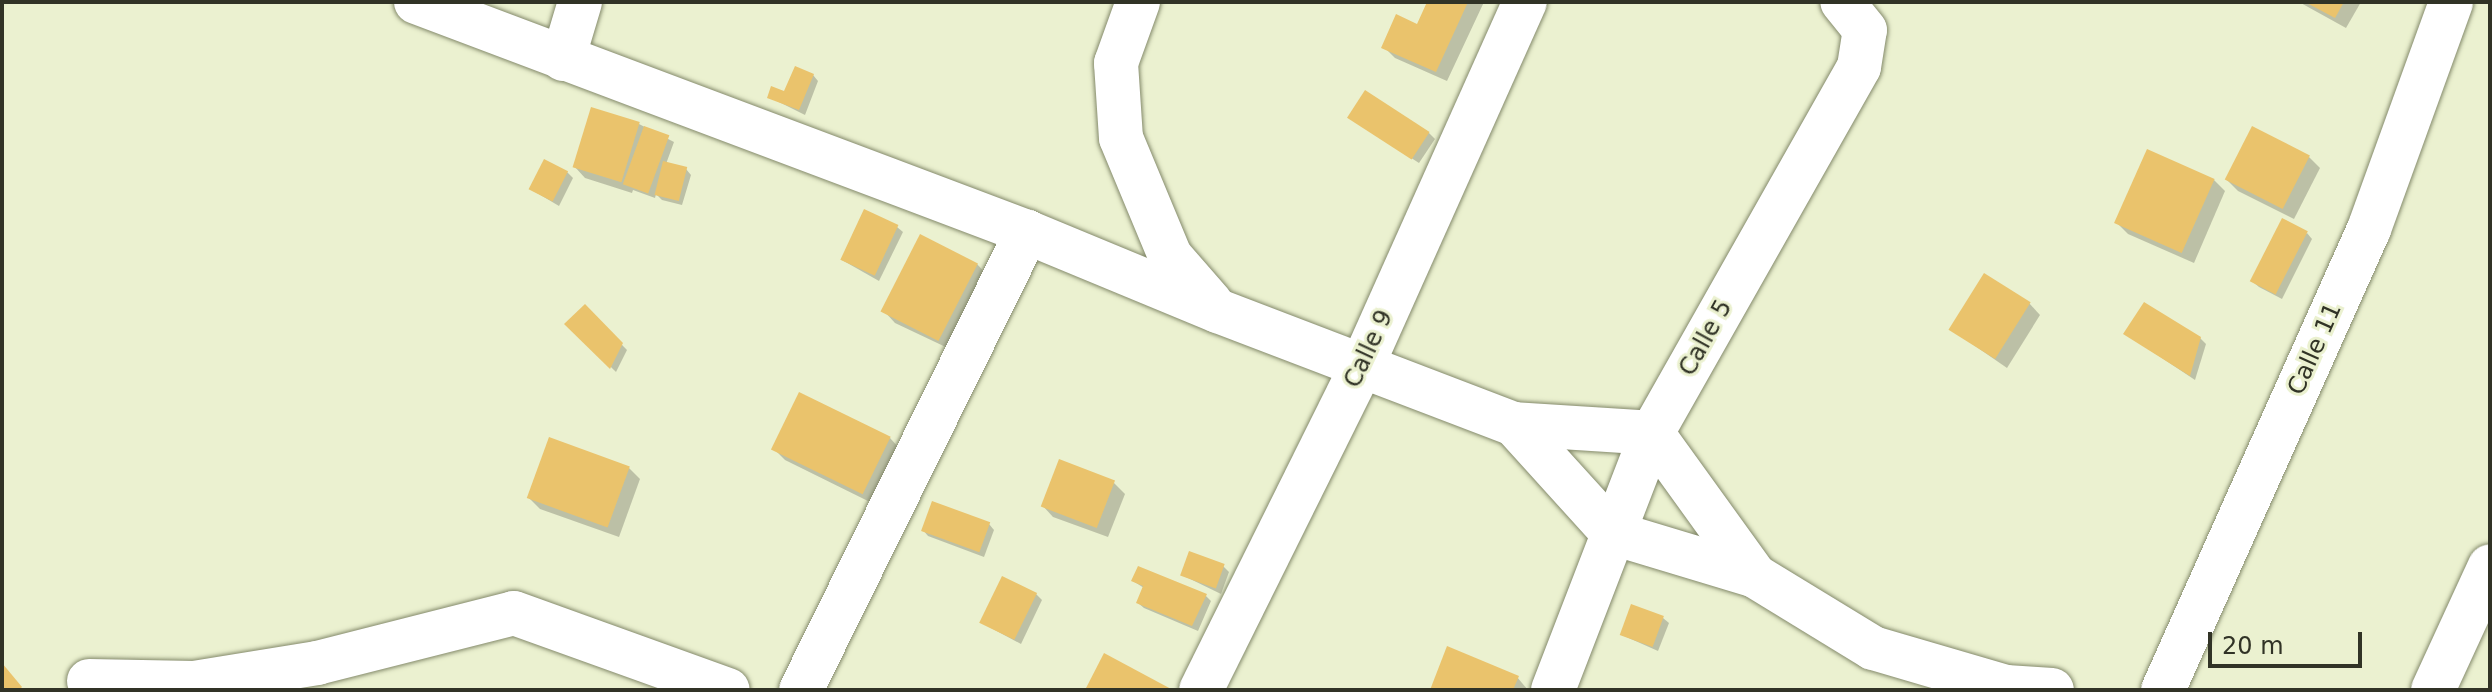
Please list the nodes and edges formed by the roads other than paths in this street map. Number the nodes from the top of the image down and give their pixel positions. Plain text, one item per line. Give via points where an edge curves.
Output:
1 (416, 2) edge
2 (580, 2) edge
3 (1138, 2) edge
4 (1525, 2) edge
5 (1842, 2) edge
6 (2451, 2) edge
7 (563, 59) junction
8 (1027, 232) junction
9 (1218, 311) junction
10 (1362, 366) junction
11 (1514, 424) junction
12 (1652, 433) junction
13 (1613, 533) junction
14 (2490, 566) edge
15 (1755, 576) junction
16 (89, 681) dead end
17 (728, 690) edge
18 (801, 690) edge
19 (1201, 690) edge
20 (1553, 690) edge
21 (2052, 690) edge
22 (2163, 690) edge
23 (2433, 690) edge

1 - 7 street
2 - 7 street
3 - 9 street via 1116,63 1121,138 1170,256
4 - 10 street, Calle 9
5 - 12 street, Calle 5 via 1865,30 1859,67
6 - 22 street, Calle 11 via 2369,229
7 - 8 street
8 - 9 street
8 - 18 street
9 - 10 street
10 - 11 street
10 - 19 street, Calle 9
11 - 12 street
11 - 13 street
12 - 13 street, Calle 5
12 - 15 street
13 - 15 street
13 - 20 street, Calle 5
14 - 23 street
15 - 21 street via 1873,648 2006,687
16 - 17 street via 194,683 317,663 514,613

